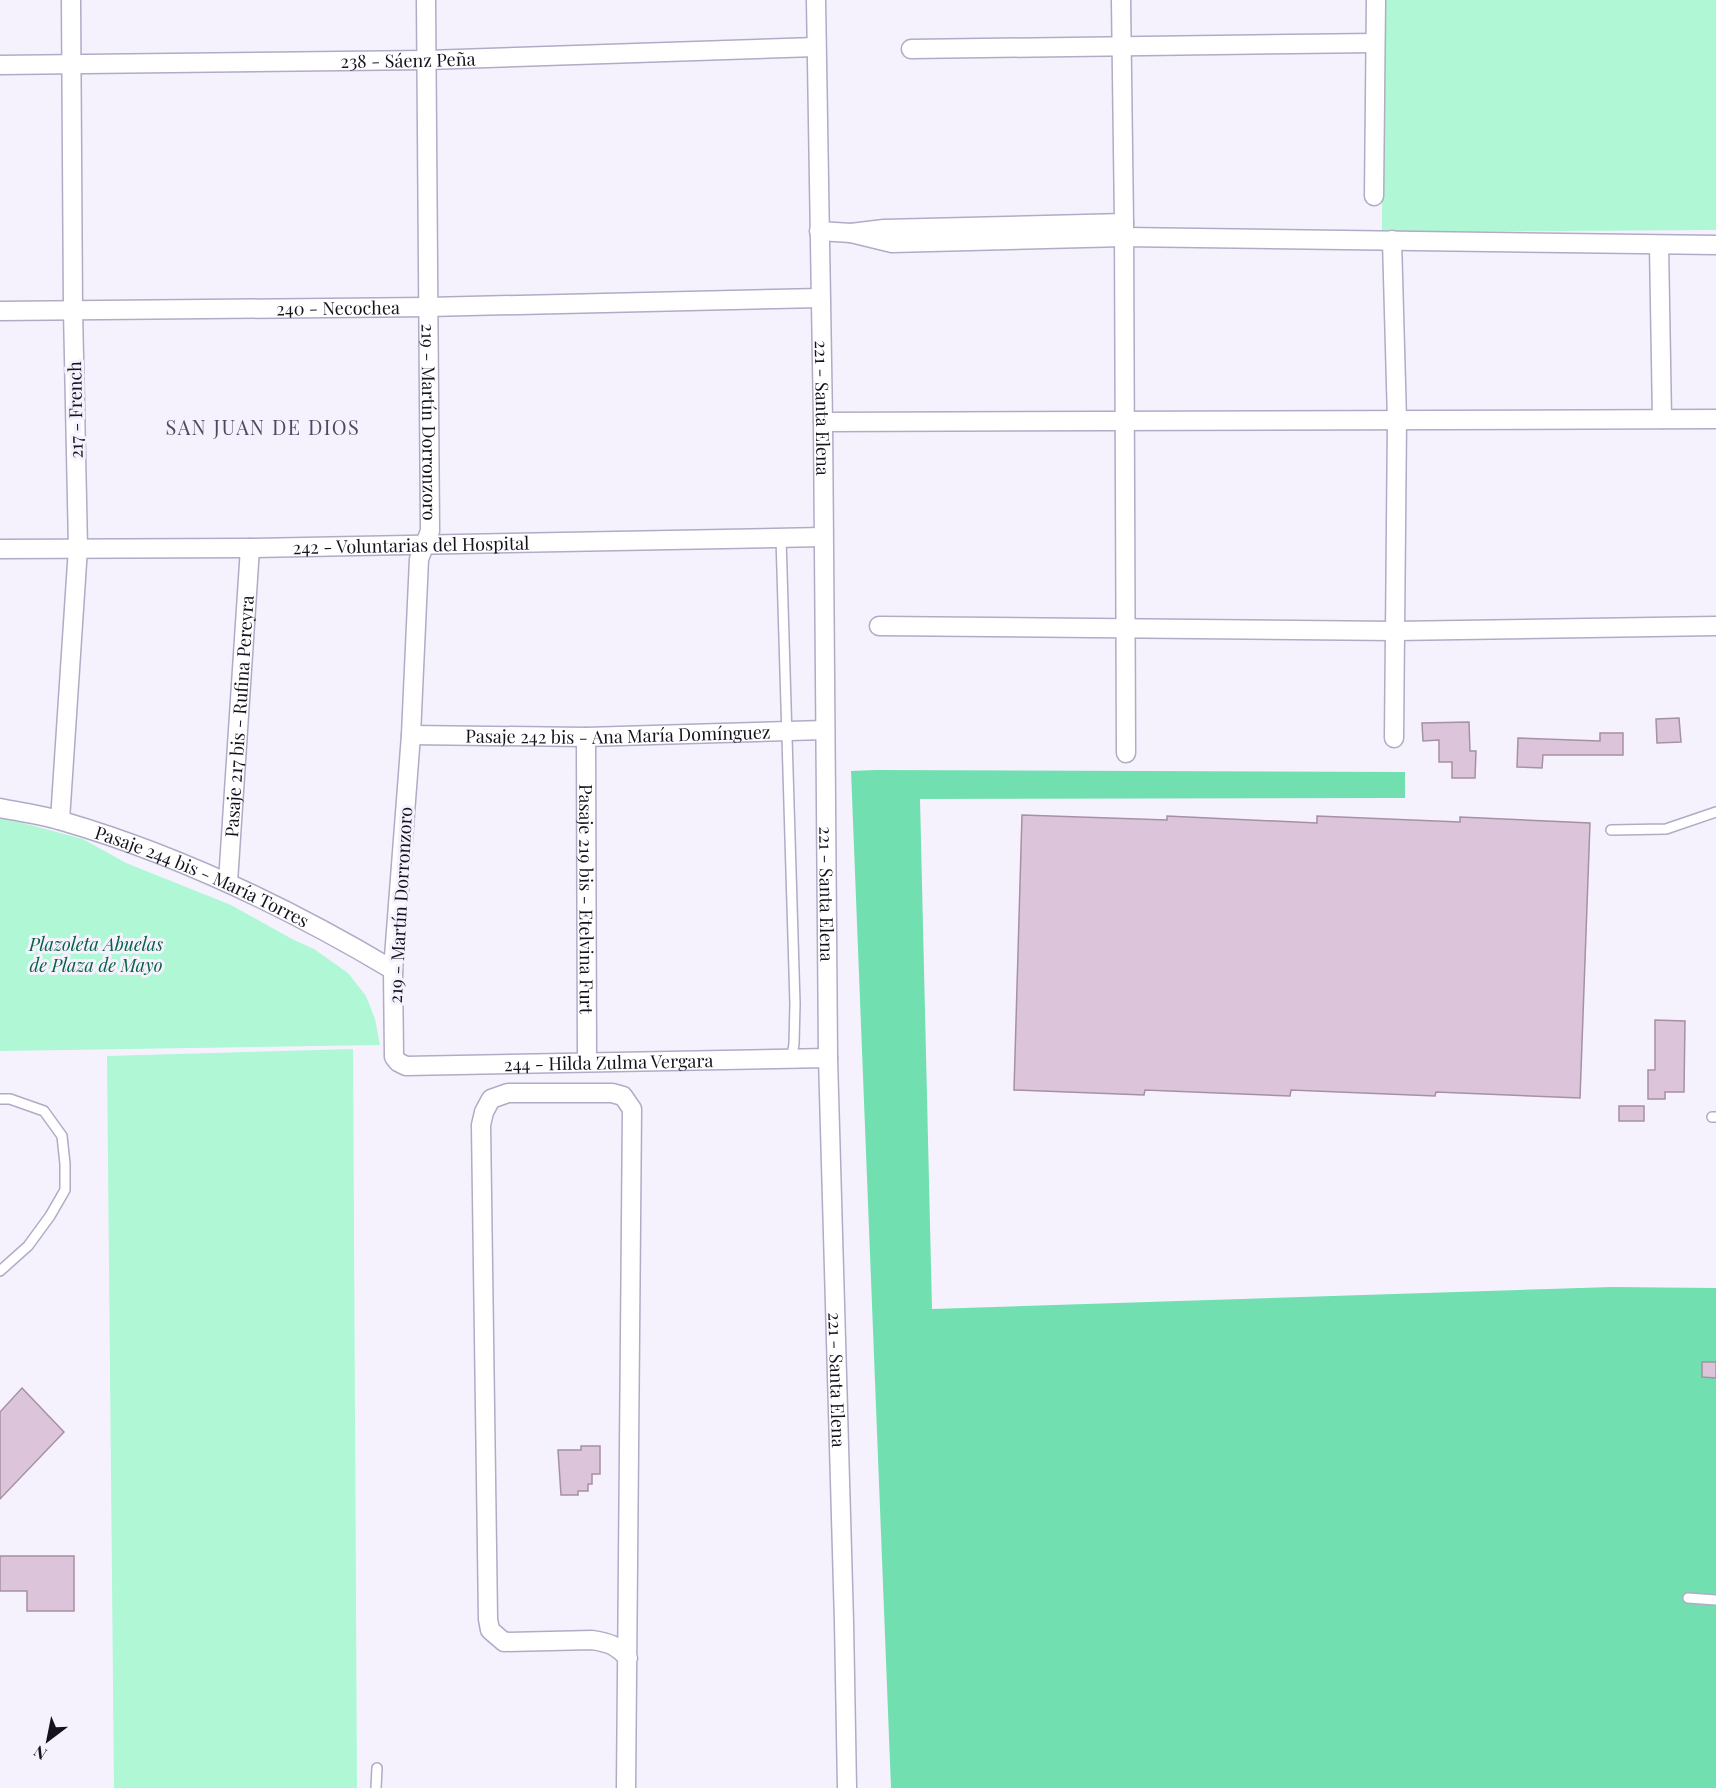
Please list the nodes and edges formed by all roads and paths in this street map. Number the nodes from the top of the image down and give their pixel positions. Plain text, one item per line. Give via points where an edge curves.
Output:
1 (71, 0) edge
2 (426, 0) edge
3 (816, 0) edge
4 (1121, 0) edge
5 (1376, 0) edge
6 (1375, 43) junction
7 (1121, 46) junction
8 (816, 47) junction
9 (910, 49) dead end
10 (427, 60) junction
11 (72, 64) junction
12 (0, 65) edge
13 (1374, 196) dead end
14 (1124, 230) junction
15 (819, 231) junction
16 (1392, 240) junction
17 (1659, 245) junction
18 (1716, 245) edge
19 (820, 298) junction
20 (428, 307) junction
21 (73, 310) junction
22 (0, 311) edge
23 (1662, 419) junction
24 (1716, 419) edge
25 (1396, 420) junction
26 (823, 422) junction
27 (1125, 422) junction
28 (823, 537) junction
29 (781, 538) junction
30 (424, 545) junction
31 (78, 548) junction
32 (250, 548) junction
33 (0, 549) edge
34 (879, 626) dead end
35 (1716, 626) edge
36 (1126, 628) junction
37 (1395, 631) junction
38 (825, 730) junction
39 (787, 731) junction
40 (411, 735) junction
41 (586, 737) junction
42 (1394, 738) dead end
43 (1126, 753) dead end
44 (0, 808) edge
45 (1716, 812) edge
46 (60, 820) junction
47 (1611, 830) dead end
48 (228, 882) junction
49 (393, 970) junction
50 (394, 1057) joint
51 (828, 1058) junction
52 (791, 1060) junction
53 (587, 1061) junction
54 (0, 1099) edge
55 (0, 1271) edge
56 (1688, 1598) dead end
57 (1716, 1600) edge
58 (628, 1659) junction
59 (377, 1767) dead end
60 (376, 1788) edge
61 (626, 1788) edge
62 (847, 1788) edge

1 - 11 street, 217 - French
2 - 10 street, 219 - Martín Dorronzoro
3 - 8 street, 221 - Santa Elena
4 - 7 street
5 - 6 street
6 - 7 street
6 - 13 street
7 - 9 street
7 - 14 street
8 - 10 street, 238 - Sáenz Peña
8 - 15 street, 221 - Santa Elena
10 - 11 street, 238 - Sáenz Peña
10 - 20 street, 219 - Martín Dorronzoro
11 - 12 street, 238 - Sáenz Peña
11 - 21 street, 217 - French
14 - 15 street via 892,243 851,233
14 - 16 street
14 - 27 street
15 - 19 street, 221 - Santa Elena
16 - 17 street
16 - 25 street
17 - 18 street
17 - 23 street
19 - 20 street, 240 - Necochea
19 - 26 street, 221 - Santa Elena
20 - 21 street, 240 - Necochea
20 - 30 street, 219 - Martín Dorronzoro via 430,531
21 - 22 street, 240 - Necochea
21 - 31 street, 217 - French
23 - 24 street
23 - 25 street
25 - 27 street
25 - 37 street
26 - 27 street
26 - 28 street, 221 - Santa Elena
27 - 36 street
28 - 29 street, 242 - Voluntarias del Hospital
28 - 38 street, 221 - Santa Elena
29 - 30 street, 242 - Voluntarias del Hospital
29 - 39 lane, 221 - Santa Elena
30 - 32 street, 242 - Voluntarias del Hospital
30 - 40 street, 219 - Martín Dorronzoro via 420,559
31 - 32 street, 242 - Voluntarias del Hospital
31 - 33 street, 242 - Voluntarias del Hospital
31 - 46 street, 217 - French
32 - 48 street, Pasaje 217 bis - Rufina Pereyra
34 - 36 street
35 - 37 street
36 - 37 street
36 - 43 street
37 - 42 street
38 - 39 street, Pasaje 242 bis - Ana María Domínguez
38 - 51 street, 221 - Santa Elena
39 - 41 street, Pasaje 242 bis - Ana María Domínguez
39 - 52 lane, 221 - Santa Elena via 795,1004
40 - 41 street, Pasaje 242 bis - Ana María Domínguez
40 - 49 street, 219 - Martín Dorronzoro
41 - 53 street, Pasaje 219 bis - Etelvina Furt
44 - 46 street, Pasaje 244 bis - María Torres
45 - 47 lane via 1666,829
46 - 48 street, Pasaje 244 bis - María Torres
48 - 49 street, Pasaje 244 bis - María Torres
49 - 50 street, 219 - Martín Dorronzoro
50 - 53 street, 244 - Hilda Zulma Vergara via 406,1066
51 - 52 street, 244 - Hilda Zulma Vergara
51 - 62 street, 221 - Santa Elena
52 - 53 street, 244 - Hilda Zulma Vergara
54 - 55 lane via 44,1111 62,1136 65,1190 28,1246
56 - 57 lane
58 - 58 street via 632,1109 622,1096 612,1093 508,1093 490,1099 481,1125 490,1630 504,1642 602,1641 612,1644
58 - 61 street
59 - 60 lane

